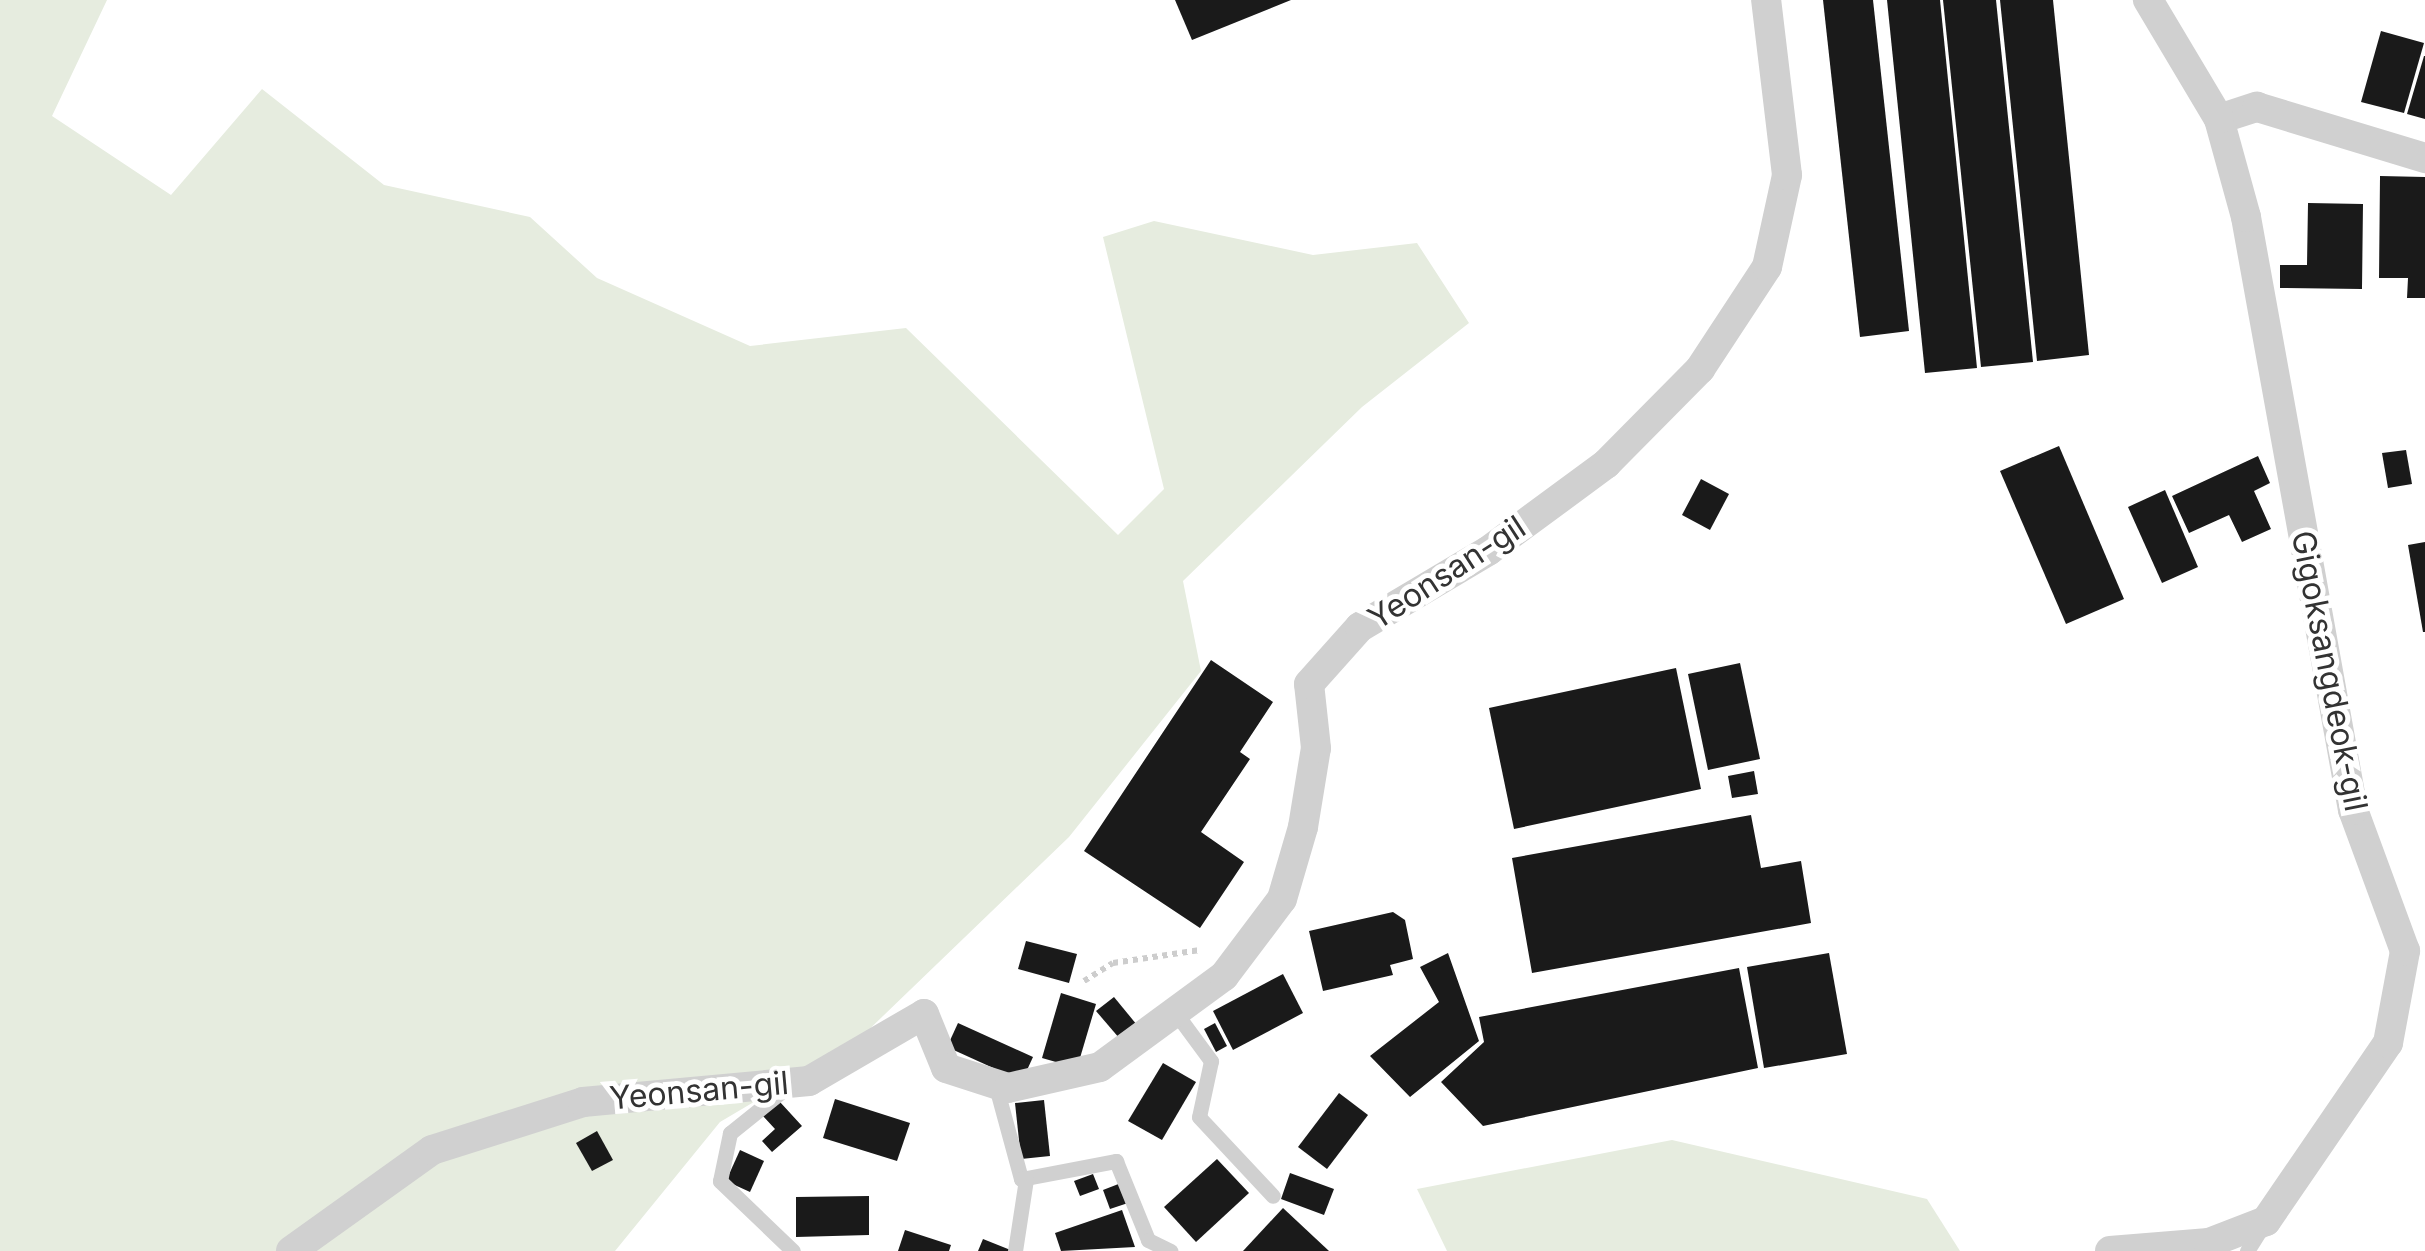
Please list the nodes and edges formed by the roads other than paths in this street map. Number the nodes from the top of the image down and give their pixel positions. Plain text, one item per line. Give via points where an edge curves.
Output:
1 (1766, 0) edge
2 (2148, 0) edge
3 (2219, 119) junction
4 (2425, 158) edge
5 (1175, 1012) junction
6 (793, 1083) junction
7 (995, 1083) junction
8 (1026, 1179) junction
9 (1274, 1196) dead end
10 (2266, 1221) junction
11 (1150, 1245) edge
12 (290, 1251) edge
13 (793, 1251) edge
14 (1014, 1251) edge
15 (1171, 1251) edge
16 (2110, 1251) edge
17 (2247, 1251) edge

1 - 5 street, Yeonsan-gil via 1787,175 1767,267 1700,368 1606,464 1488,551 1360,627 1310,684 1316,748 1304,827 1282,899 1233,964
2 - 3 street, Gigoksangdeok-gil
3 - 4 street via 2257,107
3 - 10 street, Gigoksangdeok-gil via 2246,216 2352,810 2405,951 2388,1044
5 - 7 street, Yeonsan-gil via 1100,1067
5 - 9 lane via 1211,1061 1199,1117
6 - 7 street, Yeonsan-gil via 924,1014 946,1068
6 - 12 street, Yeonsan-gil via 583,1102 432,1150
6 - 13 lane via 730,1132 720,1181
7 - 8 lane
8 - 11 lane via 1116,1162
8 - 14 lane
10 - 16 street via 2210,1242
10 - 17 lane
11 - 15 lane

